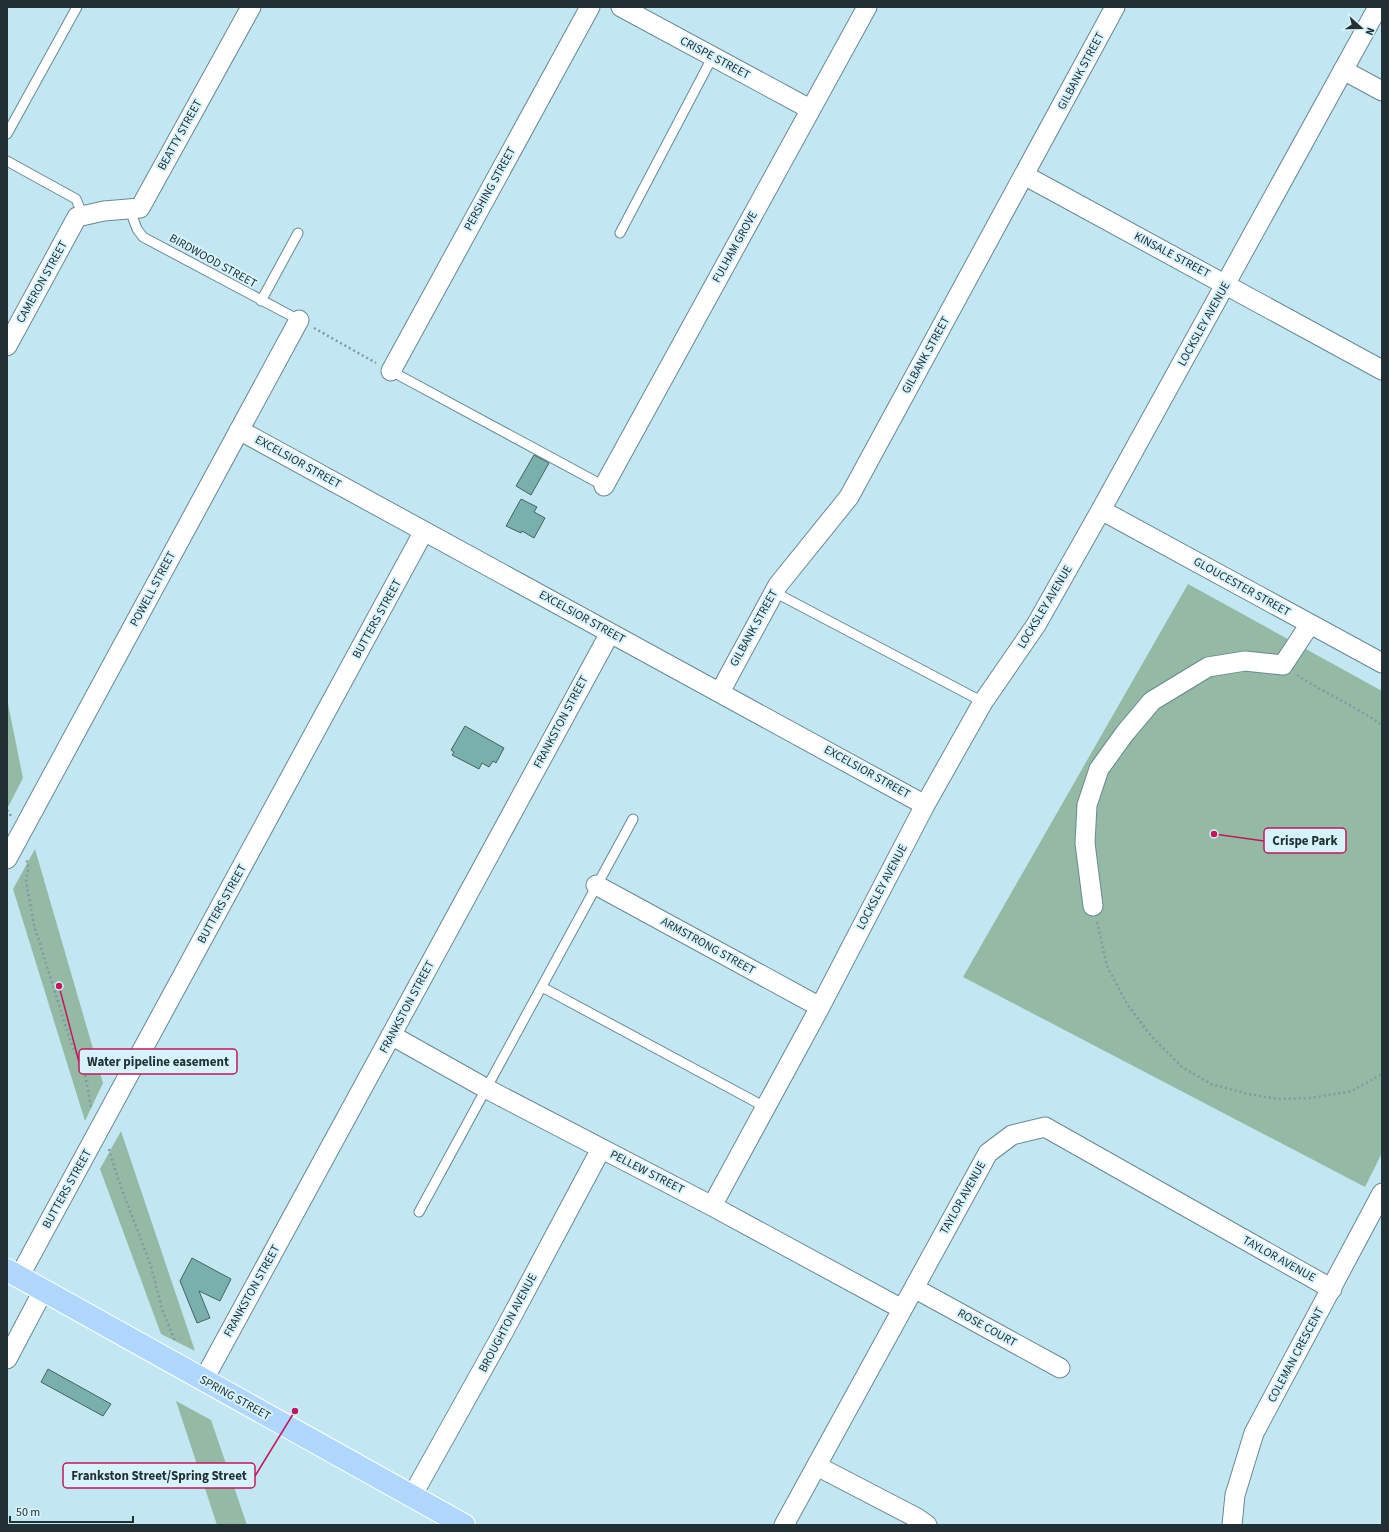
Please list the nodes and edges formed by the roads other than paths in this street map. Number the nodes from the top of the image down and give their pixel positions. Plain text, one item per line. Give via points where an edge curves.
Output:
1 (77, 7) edge
2 (251, 7) edge
3 (590, 7) edge
4 (620, 7) edge
5 (867, 7) edge
6 (1115, 7) edge
7 (1378, 7) edge
8 (713, 56) junction
9 (1343, 70) junction
10 (1382, 91) edge
11 (810, 109) junction
12 (7, 134) edge
13 (7, 161) edge
14 (1024, 175) junction
15 (130, 210) junction
16 (80, 217) junction
17 (298, 233) dead end
18 (620, 233) dead end
19 (1226, 284) junction
20 (261, 301) junction
21 (299, 320) joint
22 (7, 346) edge
23 (1382, 370) edge
24 (391, 371) joint
25 (239, 430) junction
26 (604, 486) joint
27 (1101, 510) junction
28 (424, 531) junction
29 (774, 592) junction
30 (1310, 624) junction
31 (610, 633) junction
32 (1382, 664) edge
33 (720, 692) junction
34 (983, 702) junction
35 (925, 805) junction
36 (633, 819) dead end
37 (7, 859) edge
38 (596, 885) junction
39 (1093, 906) road end
40 (542, 987) junction
41 (820, 1007) junction
42 (391, 1036) junction
43 (487, 1088) junction
44 (765, 1107) junction
45 (601, 1148) junction
46 (1380, 1201) edge
47 (712, 1206) junction
48 (419, 1212) dead end
49 (13, 1274) edge
50 (914, 1288) junction
51 (1332, 1288) junction
52 (43, 1290) junction
53 (902, 1309) junction
54 (7, 1359) edge
55 (1060, 1368) dead end
56 (203, 1381) junction
57 (817, 1466) junction
58 (412, 1496) junction
59 (464, 1525) edge
60 (784, 1525) edge
61 (927, 1525) edge
62 (1232, 1525) edge

1 - 12 lane
2 - 15 street, BEATTY STREET via 140,208
3 - 24 street, PERSHING STREET
4 - 8 street, CRISPE STREET
5 - 11 street, FULHAM GROVE
6 - 14 street, GILBANK STREET
7 - 9 street, LOCKSLEY AVENUE
8 - 11 street, CRISPE STREET
8 - 18 lane
9 - 10 street
9 - 19 street, LOCKSLEY AVENUE
11 - 26 street, FULHAM GROVE
13 - 16 lane via 76,199
14 - 19 street, KINSALE STREET
14 - 29 street, GILBANK STREET via 849,497
15 - 16 street via 104,211
15 - 20 lane, BIRDWOOD STREET via 143,237
16 - 22 street, CAMERON STREET
17 - 20 lane
19 - 23 street, KINSALE STREET
19 - 27 street, LOCKSLEY AVENUE
20 - 21 lane, BIRDWOOD STREET
21 - 25 street, POWELL STREET
24 - 26 lane
25 - 28 street, EXCELSIOR STREET
25 - 37 street, POWELL STREET
27 - 30 street, GLOUCESTER STREET
27 - 34 street, LOCKSLEY AVENUE via 1036,625
28 - 31 street, EXCELSIOR STREET
28 - 49 street, BUTTERS STREET
29 - 33 street, GILBANK STREET
29 - 34 lane
30 - 32 street, GLOUCESTER STREET
30 - 39 street via 1283,665 1245,661 1208,667 1152,701 1125,733 1099,769 1087,805 1085,843
31 - 33 street, EXCELSIOR STREET
31 - 42 street, FRANKSTON STREET
33 - 35 street, EXCELSIOR STREET
34 - 35 street, LOCKSLEY AVENUE
35 - 41 street, LOCKSLEY AVENUE
36 - 38 lane
38 - 40 lane
38 - 41 street, ARMSTRONG STREET
40 - 43 lane
40 - 44 lane
41 - 44 street, LOCKSLEY AVENUE
42 - 43 street, PELLEW STREET
42 - 56 street, FRANKSTON STREET
43 - 45 street, PELLEW STREET
43 - 48 lane
44 - 47 street, LOCKSLEY AVENUE
45 - 47 street, PELLEW STREET
45 - 58 street, BROUGHTON AVENUE via 504,1331
46 - 51 street, COLEMAN CRESCENT
47 - 53 street, PELLEW STREET
49 - 52 main road, SPRING STREET
50 - 51 street, TAYLOR AVENUE via 988,1153 1012,1135 1045,1127
50 - 53 street, TAYLOR AVENUE
50 - 55 street, ROSE COURT
51 - 62 street, COLEMAN CRESCENT via 1254,1433 1235,1495
52 - 54 street
52 - 56 main road, SPRING STREET
53 - 57 street, TAYLOR AVENUE
56 - 58 main road, SPRING STREET
57 - 60 street, TAYLOR AVENUE
57 - 61 street
58 - 59 main road, SPRING STREET

